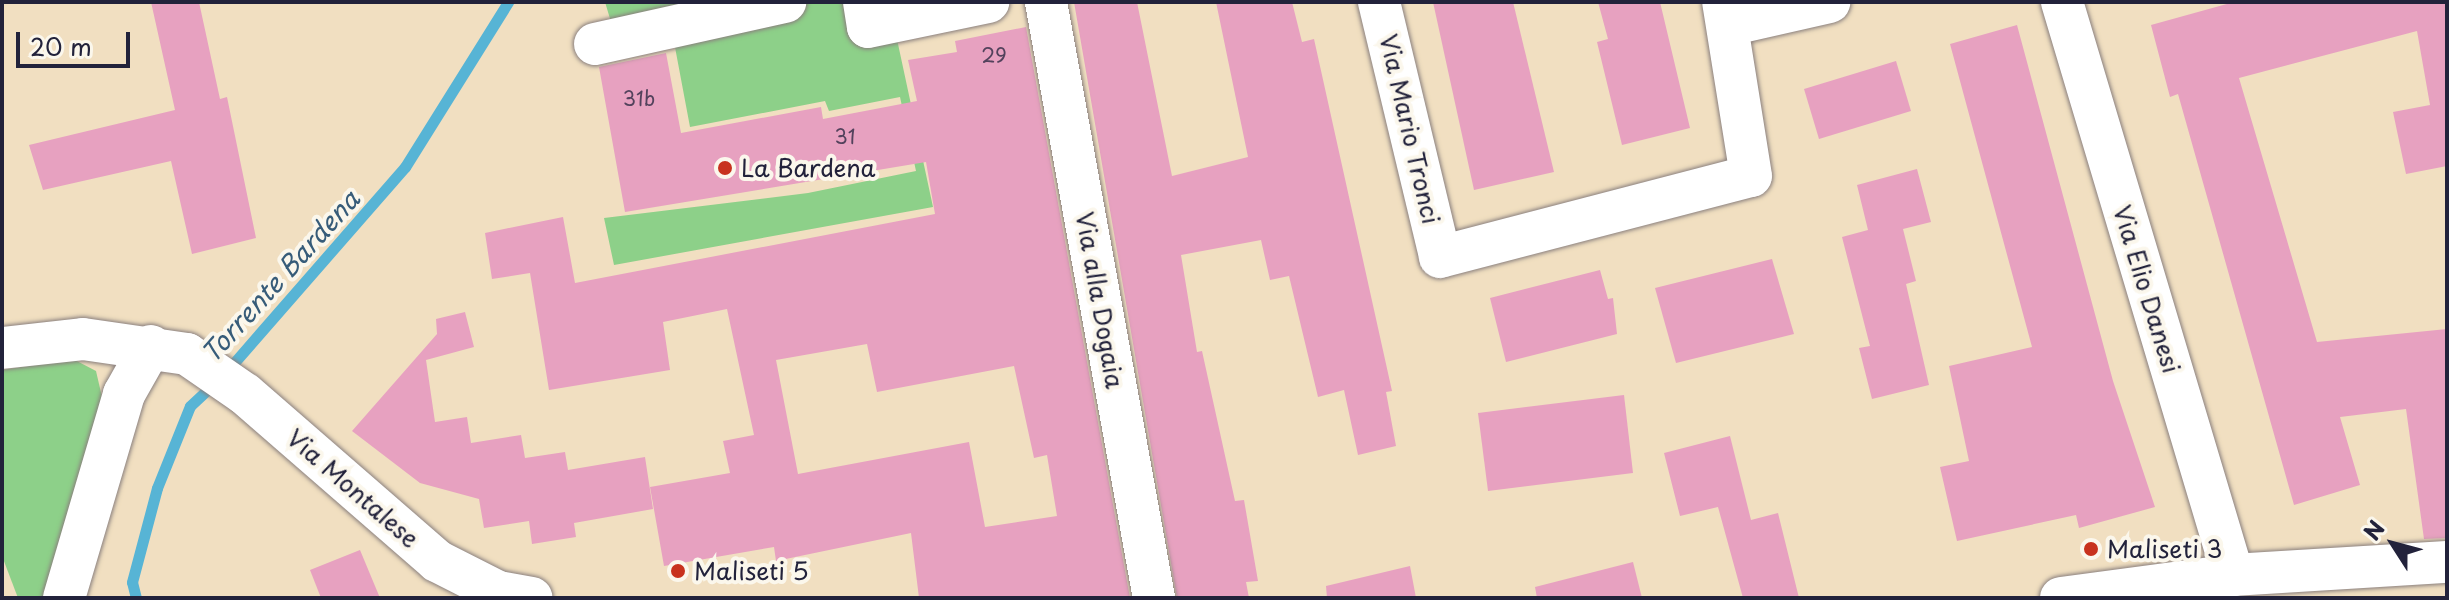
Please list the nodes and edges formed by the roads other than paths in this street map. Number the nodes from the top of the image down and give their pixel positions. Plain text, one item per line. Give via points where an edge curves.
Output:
1 (785, 2) edge
2 (864, 2) edge
3 (988, 2) edge
4 (1046, 2) edge
5 (1379, 2) edge
6 (1829, 2) edge
7 (2062, 2) edge
8 (1726, 14) edge
9 (595, 44) dead end
10 (2, 348) edge
11 (169, 350) junction
12 (2447, 562) edge
13 (2233, 575) junction
14 (64, 598) edge
15 (531, 598) edge
16 (1154, 598) edge
17 (2061, 598) edge

1 - 9 street
2 - 3 street via 868,27
4 - 16 street, Via alla Dogaia
5 - 8 street, Via Mario Tronci via 1440,257 1751,176
6 - 8 street
7 - 13 street, Via Elio Danesi
10 - 11 street, Via Montalese via 83,339
11 - 14 street via 124,394
11 - 15 street, Via Montalese via 245,394 437,561 498,592
12 - 13 street
13 - 17 street

